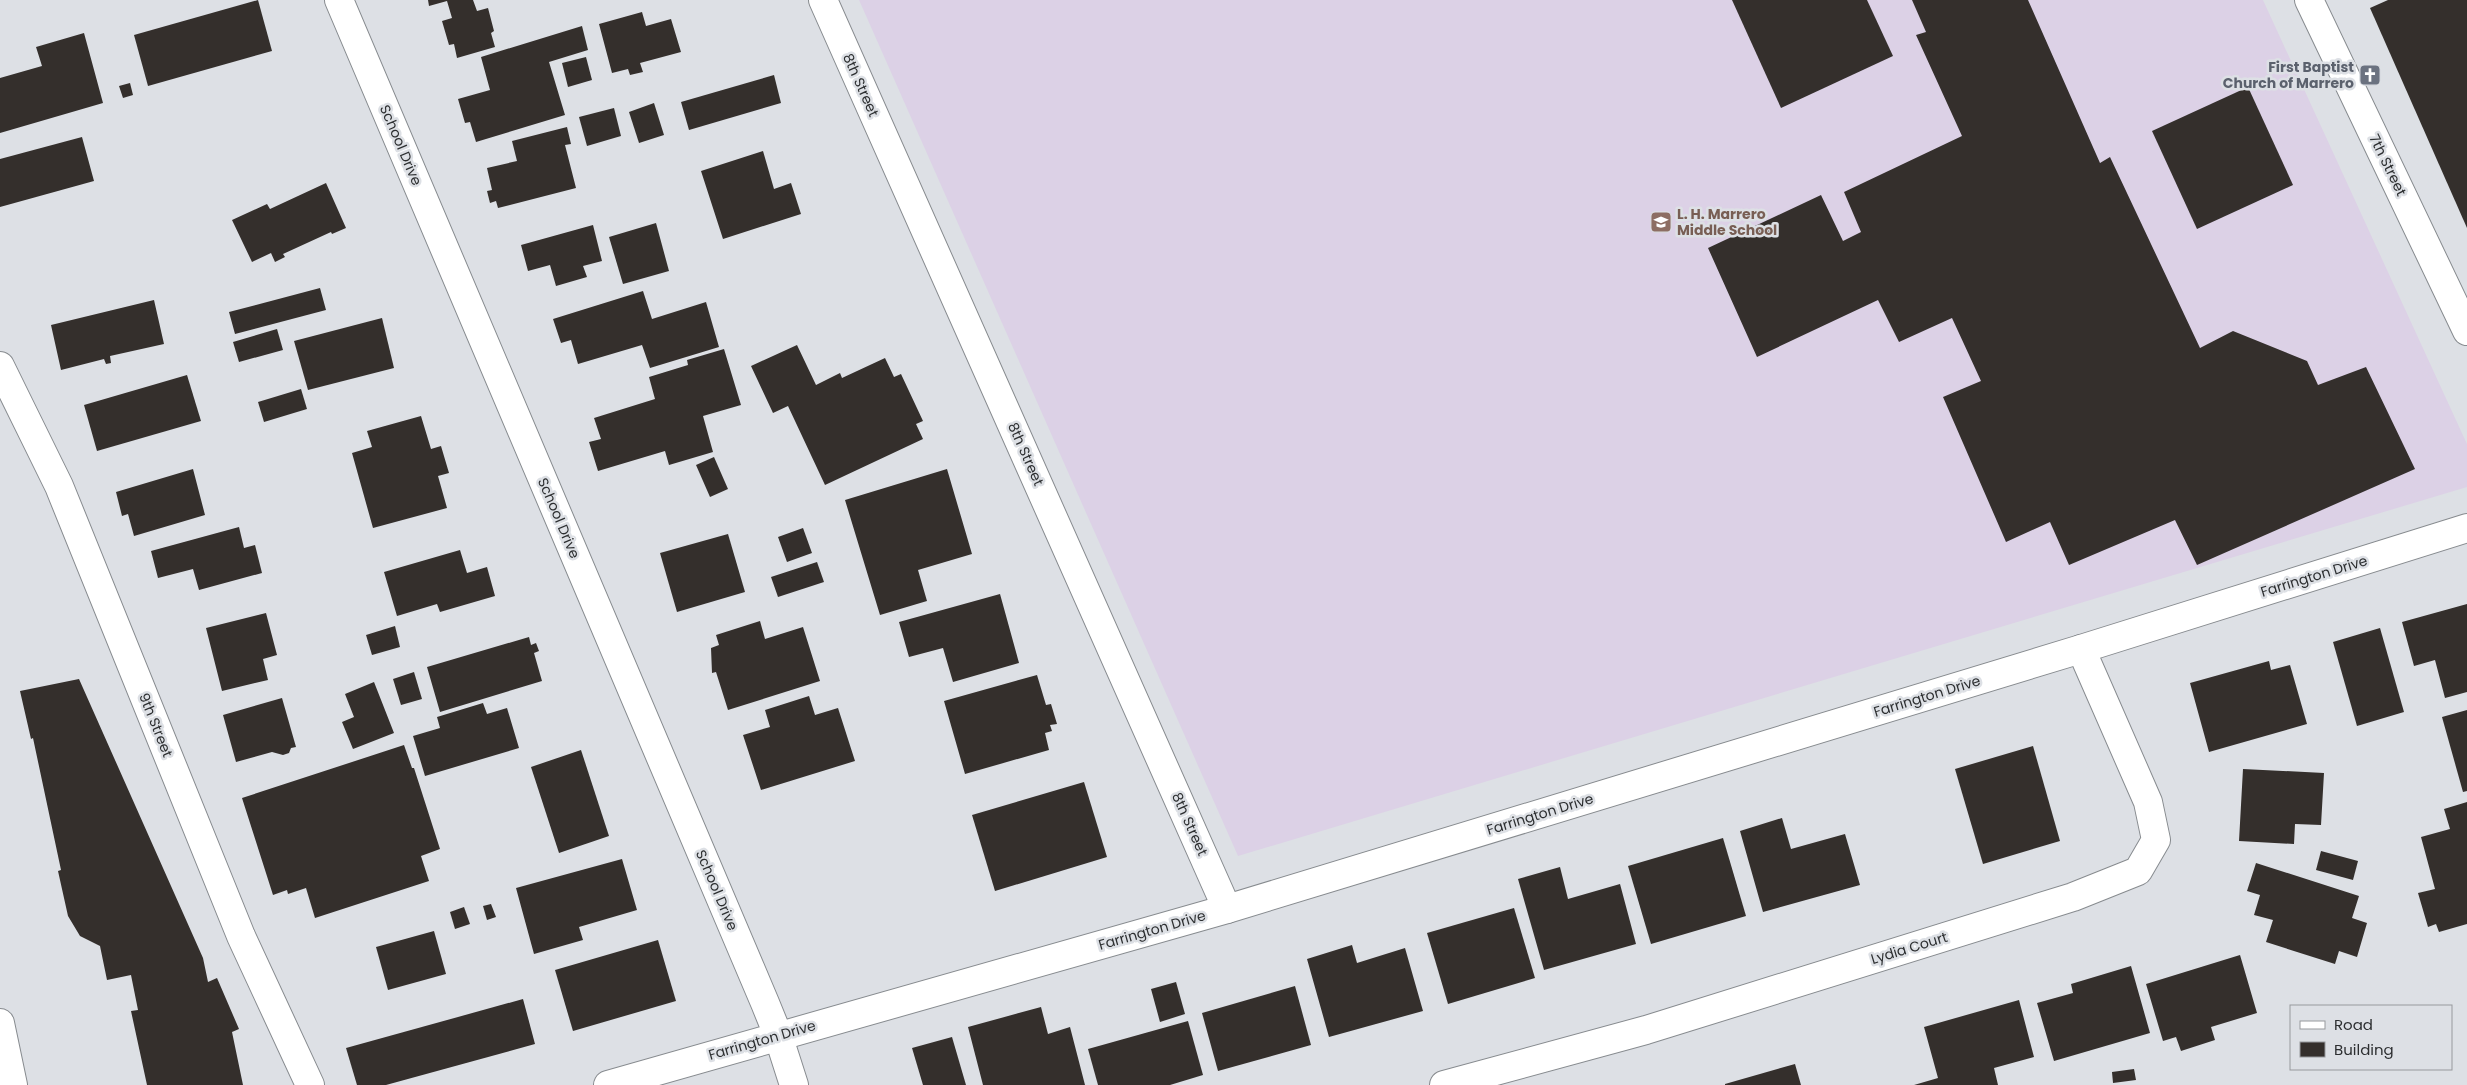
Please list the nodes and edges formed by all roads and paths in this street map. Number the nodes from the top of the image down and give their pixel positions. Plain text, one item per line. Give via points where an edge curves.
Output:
1 (339, 0) edge
2 (823, 0) edge
3 (2309, 0) edge
4 (2467, 331) edge
5 (0, 366) edge
6 (2467, 528) edge
7 (2081, 649) junction
8 (1227, 909) junction
9 (0, 1023) edge
10 (778, 1035) junction
11 (13, 1085) edge
12 (310, 1085) edge
13 (608, 1085) edge
14 (794, 1085) edge
15 (1444, 1085) edge

1 - 10 street, School Drive
2 - 8 street, 8th Street
3 - 4 street, 7th Street
5 - 12 street, 9th Street via 59,486 241,936
6 - 7 street, Farrington Drive
7 - 8 street, Farrington Drive
7 - 15 street, Lydia Court via 2148,802 2156,840 2138,871 2073,897 1646,1030
8 - 10 street, Farrington Drive
9 - 11 street
10 - 13 street, Farrington Drive
10 - 14 street

